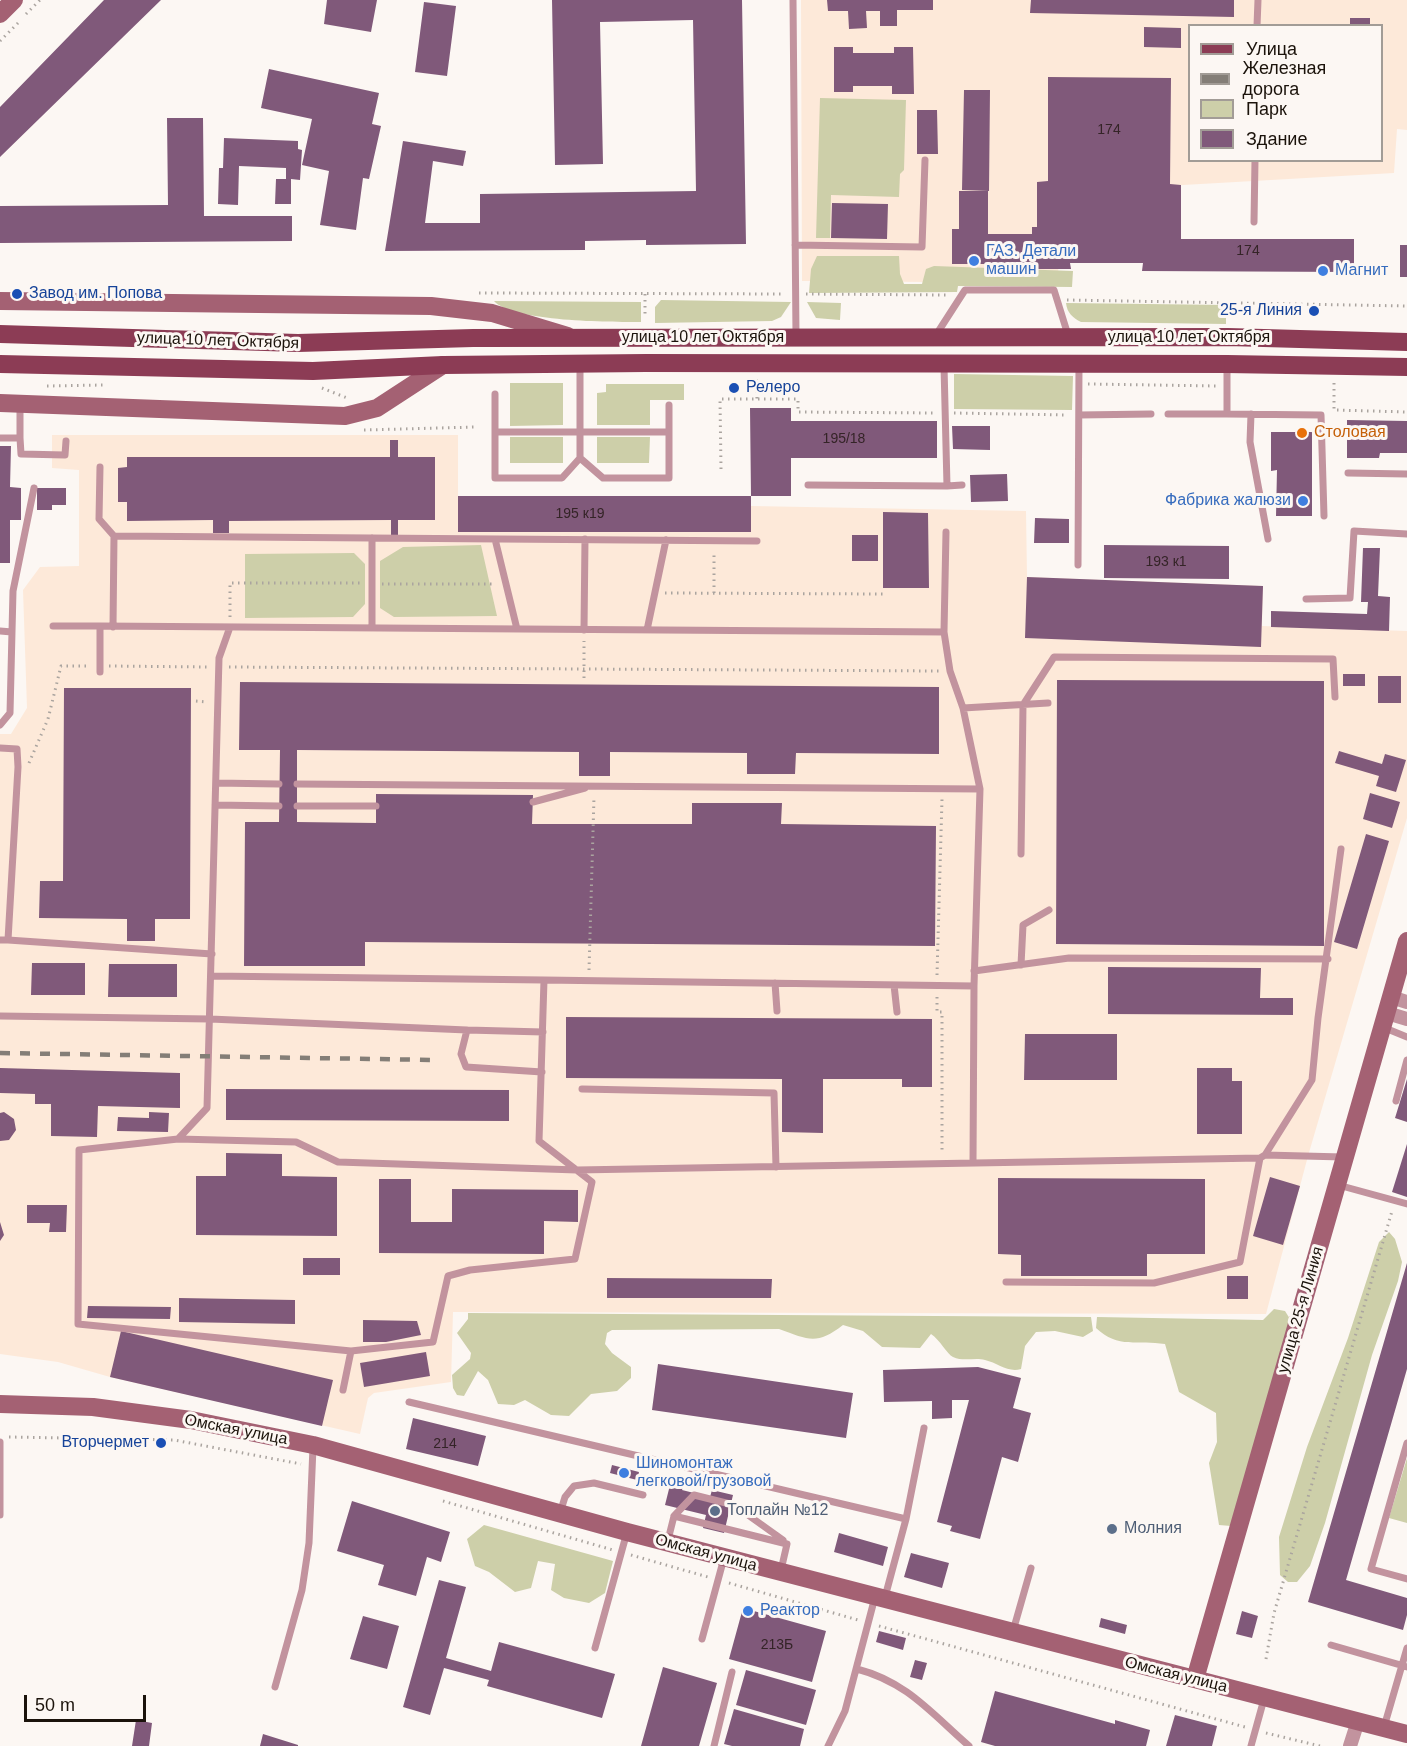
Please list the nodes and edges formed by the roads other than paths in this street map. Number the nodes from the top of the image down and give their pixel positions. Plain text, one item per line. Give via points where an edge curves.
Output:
1 (14, 0) edge
2 (794, 0) edge
3 (1258, 0) edge
4 (0, 14) edge
5 (1257, 24) edge
6 (925, 160) dead end
7 (1255, 162) edge
8 (1254, 222) dead end
9 (795, 245) junction
10 (0, 301) edge
11 (463, 308) junction
12 (0, 334) edge
13 (473, 338) junction
14 (572, 338) junction
15 (796, 338) junction
16 (935, 338) junction
17 (1068, 338) junction
18 (1407, 342) edge
19 (580, 363) junction
20 (944, 363) junction
21 (0, 364) edge
22 (1079, 364) junction
23 (1227, 364) junction
24 (443, 365) junction
25 (1407, 367) edge
26 (495, 394) dead end
27 (0, 403) edge
28 (20, 404) junction
29 (669, 405) dead end
30 (1151, 414) dead end
31 (1168, 414) dead end
32 (1227, 414) junction
33 (1251, 414) junction
34 (1080, 415) junction
35 (495, 432) junction
36 (580, 432) junction
37 (669, 432) junction
38 (0, 438) edge
39 (20, 438) junction
40 (66, 441) dead end
41 (580, 458) junction
42 (100, 467) dead end
43 (1348, 473) dead end
44 (1407, 474) edge
45 (808, 484) dead end
46 (962, 484) dead end
47 (947, 486) junction
48 (34, 488) dead end
49 (1324, 516) dead end
50 (946, 532) dead end
51 (1407, 534) edge
52 (114, 537) junction
53 (372, 538) junction
54 (495, 539) junction
55 (585, 539) junction
56 (1268, 539) dead end
57 (666, 540) junction
58 (757, 541) dead end
59 (1078, 566) dead end
60 (1306, 599) dead end
61 (53, 626) dead end
62 (100, 626) junction
63 (113, 627) junction
64 (230, 627) junction
65 (372, 628) junction
66 (517, 629) junction
67 (584, 630) junction
68 (647, 630) junction
69 (0, 632) edge
70 (12, 632) junction
71 (944, 632) junction
72 (100, 669) road end
73 (1335, 697) dead end
74 (1048, 703) dead end
75 (1023, 705) junction
76 (963, 708) junction
77 (0, 725) edge
78 (0, 748) edge
79 (216, 783) junction
80 (279, 784) dead end
81 (297, 784) dead end
82 (595, 786) junction
83 (980, 789) junction
84 (533, 802) dead end
85 (215, 805) junction
86 (279, 806) dead end
87 (297, 806) dead end
88 (376, 806) dead end
89 (1341, 849) dead end
90 (1021, 854) dead end
91 (1050, 910) dead end
92 (4, 940) edge
93 (1407, 941) edge
94 (212, 954) junction
95 (1328, 959) junction
96 (1021, 964) junction
97 (974, 971) junction
98 (211, 976) junction
99 (544, 980) junction
100 (775, 983) junction
101 (894, 984) junction
102 (974, 986) junction
103 (1392, 1010) edge
104 (777, 1011) dead end
105 (897, 1012) dead end
106 (0, 1016) edge
107 (210, 1019) junction
108 (1407, 1019) edge
109 (466, 1030) junction
110 (543, 1032) junction
111 (1407, 1037) edge
112 (1407, 1060) edge
113 (542, 1072) junction
114 (582, 1089) dead end
115 (1396, 1101) dead end
116 (178, 1139) junction
117 (1262, 1157) junction
118 (1345, 1157) junction
119 (973, 1163) junction
120 (776, 1167) junction
121 (577, 1170) junction
122 (1338, 1185) junction
123 (1407, 1204) edge
124 (1006, 1282) dead end
125 (351, 1351) junction
126 (343, 1390) dead end
127 (409, 1402) dead end
128 (0, 1404) edge
129 (0, 1416) edge
130 (924, 1428) dead end
131 (0, 1442) edge
132 (1407, 1443) edge
133 (313, 1445) junction
134 (643, 1495) dead end
135 (560, 1513) junction
136 (0, 1515) edge
137 (674, 1515) junction
138 (906, 1519) junction
139 (627, 1532) junction
140 (668, 1543) junction
141 (787, 1544) junction
142 (724, 1557) junction
143 (1030, 1568) dead end
144 (780, 1572) junction
145 (1407, 1579) edge
146 (880, 1598) junction
147 (1013, 1634) junction
148 (702, 1639) dead end
149 (1331, 1645) dead end
150 (596, 1648) dead end
151 (1407, 1648) edge
152 (1404, 1667) edge
153 (857, 1669) junction
154 (732, 1672) dead end
155 (1195, 1679) junction
156 (275, 1687) dead end
157 (1264, 1697) junction
158 (1358, 1720) junction
159 (1384, 1728) junction
160 (1407, 1734) edge
161 (714, 1746) edge
162 (828, 1746) edge
163 (969, 1746) edge
164 (1251, 1746) edge
165 (1350, 1746) edge

1 - 4 main road
2 - 9 lane
3 - 5 lane
6 - 9 lane via 922,247
7 - 8 lane
9 - 15 lane
10 - 11 main road
11 - 13 main road via 475,316
11 - 14 main road
12 - 13 main road, улица 10 лет Октября via 298,343
13 - 14 main road, улица 10 лет Октября
14 - 15 main road, улица 10 лет Октября
15 - 16 main road, улица 10 лет Октября
16 - 17 main road, улица 10 лет Октября
16 - 17 lane via 965,290 1054,290
17 - 18 main road, улица 10 лет Октября
19 - 20 main road, улица 10 лет Октября
19 - 24 main road, улица 10 лет Октября
19 - 36 lane
20 - 22 main road, улица 10 лет Октября
20 - 47 lane
21 - 24 main road, улица 10 лет Октября via 313,371
22 - 23 main road, улица 10 лет Октября
22 - 34 lane
23 - 25 main road, улица 10 лет Октября
23 - 32 lane
24 - 28 main road via 377,408 345,416
26 - 35 lane
27 - 28 main road
28 - 39 lane
29 - 37 lane
30 - 34 lane
31 - 32 lane
32 - 33 lane
33 - 49 lane via 1321,415
33 - 56 lane via 1250,442
34 - 59 lane
35 - 36 lane
35 - 41 lane via 495,478 562,478
36 - 37 lane
36 - 41 lane
37 - 41 lane via 669,478 603,478
38 - 39 lane
39 - 40 lane via 21,454 65,455
42 - 52 lane via 99,519
43 - 44 lane
45 - 47 lane
46 - 47 lane
48 - 70 lane via 13,591
50 - 71 lane
51 - 60 lane via 1354,531 1350,598
52 - 53 lane
52 - 63 lane
53 - 54 lane
53 - 65 lane
54 - 55 lane
54 - 66 lane
55 - 57 lane
55 - 67 lane
57 - 58 lane
57 - 68 lane
61 - 62 lane
62 - 63 lane
62 - 72 lane
63 - 64 lane
64 - 65 lane
64 - 79 lane via 219,658
65 - 66 lane
66 - 67 lane
67 - 68 lane
68 - 71 lane
69 - 70 lane
70 - 77 lane via 10,713
71 - 76 lane via 950,671
73 - 75 lane via 1333,659 1054,657
74 - 75 lane
75 - 76 lane
75 - 90 lane
76 - 83 lane
78 - 92 lane via 17,749
79 - 80 lane
79 - 85 lane
81 - 82 lane
82 - 83 lane
82 - 84 lane
83 - 97 lane
85 - 86 lane
85 - 94 lane
87 - 88 lane
89 - 95 lane
91 - 96 lane via 1023,925
92 - 94 lane
93 - 103 main road, улица 25-я Линия
94 - 98 lane
95 - 96 lane via 1069,958
95 - 117 lane via 1312,1080
96 - 97 lane
97 - 102 lane
98 - 99 lane
98 - 107 lane
99 - 100 lane
99 - 110 lane
100 - 101 lane
100 - 104 lane
101 - 102 lane
101 - 105 lane
102 - 119 lane
103 - 108 street
103 - 111 lane
103 - 118 main road, улица 25-я Линия
106 - 107 lane
107 - 109 lane
107 - 116 lane via 207,1108
109 - 110 lane
109 - 113 lane via 461,1054 466,1067
110 - 113 lane
112 - 115 lane
113 - 121 lane via 539,1141
114 - 120 lane via 774,1093
116 - 121 lane via 296,1142 338,1162
116 - 125 lane via 79,1150 78,1324
117 - 118 lane
117 - 119 lane
117 - 124 lane via 1240,1262 1154,1283
118 - 122 main road, улица 25-я Линия
119 - 120 lane
120 - 121 lane
121 - 125 lane via 592,1182 575,1259 470,1270 448,1276 433,1342
122 - 123 lane
122 - 155 main road, улица 25-я Линия
125 - 126 lane
127 - 138 lane
128 - 129 lane
128 - 133 main road, Омская улица via 93,1407 191,1420
130 - 138 lane
131 - 136 lane
132 - 145 lane via 1371,1569
133 - 135 main road, Омская улица
133 - 156 lane via 309,1543 302,1590
134 - 135 lane via 594,1483 574,1486
135 - 139 main road, Омская улица
137 - 140 lane
137 - 141 lane
137 - 141 lane via 694,1495 735,1505
138 - 146 lane
139 - 140 main road, Омская улица
139 - 150 lane
140 - 142 main road, Омская улица
141 - 144 lane
142 - 144 main road, Омская улица
142 - 148 lane
143 - 147 lane
144 - 146 main road, Омская улица
146 - 147 main road, Омская улица
146 - 153 lane via 868,1624
147 - 155 main road, Омская улица
149 - 152 lane
151 - 152 lane
152 - 159 lane
153 - 162 lane via 846,1711
153 - 163 lane via 899,1684
154 - 161 lane
155 - 157 main road, Омская улица
157 - 158 main road, Омская улица
157 - 164 lane
158 - 159 main road, Омская улица
158 - 165 street
159 - 160 main road, Омская улица

